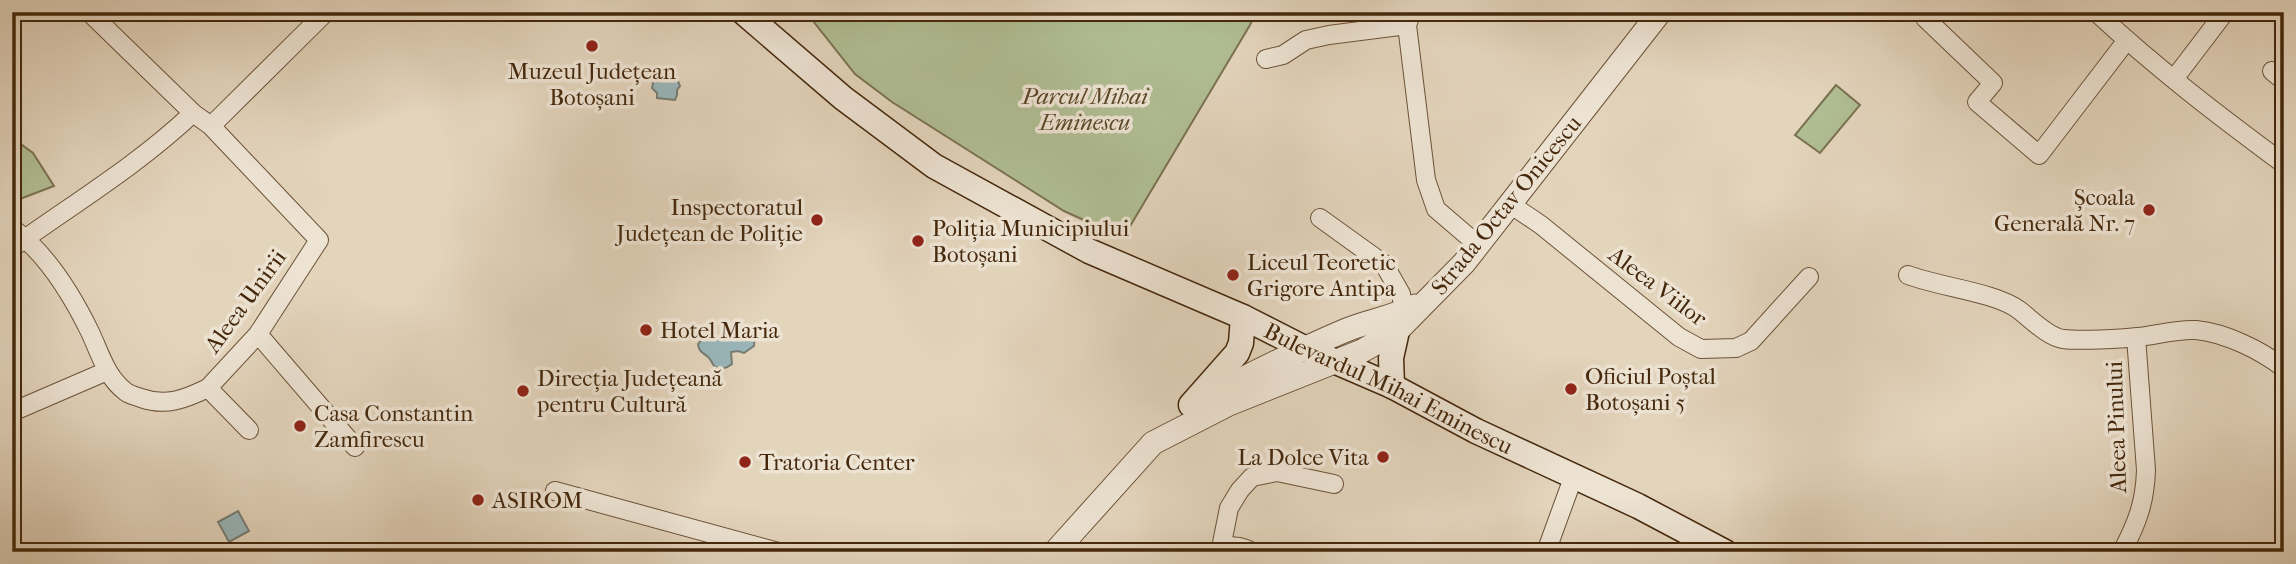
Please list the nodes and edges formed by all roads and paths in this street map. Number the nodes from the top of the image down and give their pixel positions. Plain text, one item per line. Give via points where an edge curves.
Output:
1 (89, 12) edge
2 (326, 12) edge
3 (743, 12) edge
4 (1660, 12) edge
5 (2096, 12) edge
6 (2225, 12) edge
7 (1410, 19) edge
8 (1925, 19) dead end
9 (2127, 40) junction
10 (1266, 59) dead end
11 (2174, 79) junction
12 (193, 113) junction
13 (211, 126) junction
14 (2284, 164) edge
15 (1510, 204) junction
16 (1320, 218) dead end
17 (17, 238) edge
18 (1478, 245) junction
19 (1908, 275) dead end
20 (1809, 277) dead end
21 (1244, 317) junction
22 (1400, 321) junction
23 (258, 334) junction
24 (2136, 337) junction
25 (1304, 348) junction
26 (1336, 363) junction
27 (2284, 368) edge
28 (107, 371) junction
29 (1392, 386) junction
30 (208, 388) junction
31 (1191, 405) junction
32 (12, 412) edge
33 (249, 430) dead end
34 (1153, 443) junction
35 (355, 447) dead end
36 (1573, 478) junction
37 (1334, 484) dead end
38 (555, 491) dead end
39 (1219, 550) edge
40 (778, 552) edge
41 (1055, 552) edge
42 (1252, 552) edge
43 (1546, 552) edge
44 (1725, 552) edge
45 (2122, 552) edge

1 - 12 street
2 - 13 street
3 - 21 main road, Bulevardul Mihai Eminescu via 843,98 934,166 1089,251
4 - 15 street, Strada Octav Onicescu
5 - 9 street
6 - 11 street
7 - 10 street via 1306,40 1283,55
7 - 18 street via 1431,197 1436,209
8 - 9 street via 1993,83 1977,102 2039,155
9 - 11 street
11 - 14 street
12 - 13 street
12 - 17 street via 133,164
13 - 23 street, Aleea Unirii via 319,240
15 - 18 street, Strada Octav Onicescu
15 - 20 street, Aleea Viilor via 1679,337 1701,349 1736,348 1751,341
16 - 22 street via 1384,264 1401,294
17 - 28 street, Aleea Unirii via 62,283
18 - 22 street, Strada Octav Onicescu via 1451,278
19 - 24 street, Aleea Pinului via 1997,299 2061,339
21 - 25 main road, Bulevardul Mihai Eminescu
21 - 31 main road via 1237,353
22 - 25 street via 1352,328
22 - 26 street, Strada Octav Onicescu via 1362,351
22 - 29 main road via 1391,358
23 - 30 street, Aleea Unirii
23 - 35 street
24 - 27 street, Aleea Pinului via 2195,330 2221,335
24 - 45 street, Aleea Pinului via 2146,489 2139,518
25 - 26 main road, Bulevardul Mihai Eminescu
25 - 31 street
26 - 29 main road, Bulevardul Mihai Eminescu
26 - 34 street, Strada Octav Onicescu via 1229,404
28 - 30 street, Aleea Unirii via 127,393 153,402 181,401
28 - 32 street
29 - 36 main road, Bulevardul Mihai Eminescu
30 - 33 street, Aleea Unirii
31 - 34 street
34 - 41 street, Strada Octav Onicescu
36 - 43 street
36 - 44 main road, Bulevardul Mihai Eminescu
37 - 39 street via 1277,472 1252,477 1229,508
38 - 40 street
39 - 42 street via 1241,545

